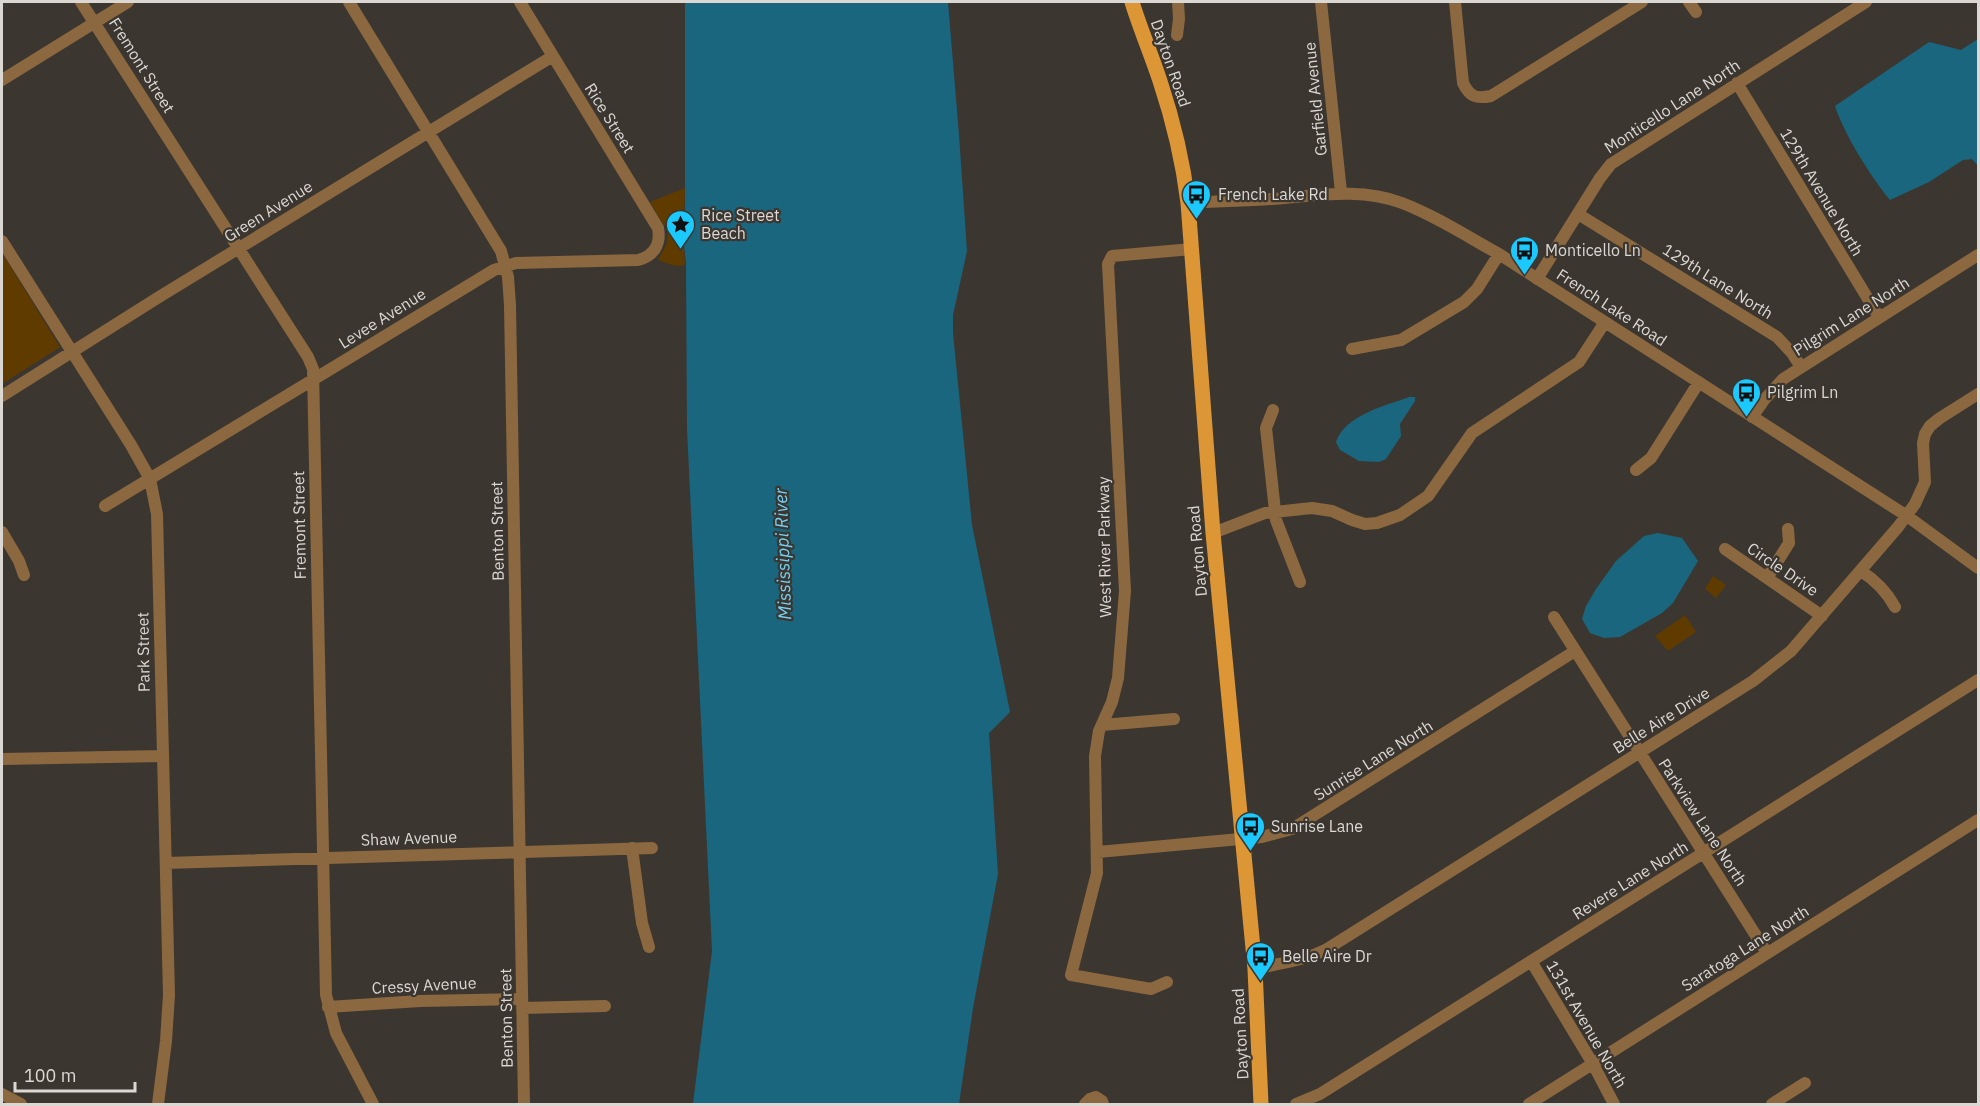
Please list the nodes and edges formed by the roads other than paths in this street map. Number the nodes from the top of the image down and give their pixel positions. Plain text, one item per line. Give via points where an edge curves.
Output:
1 (81, 2) edge
2 (129, 2) edge
3 (349, 2) edge
4 (520, 2) edge
5 (1132, 2) edge
6 (1178, 2) edge
7 (1322, 2) edge
8 (1455, 2) edge
9 (1642, 2) edge
10 (1866, 2) edge
11 (95, 23) junction
12 (1177, 35) dead end
13 (552, 56) junction
14 (2, 80) edge
15 (1737, 83) junction
16 (430, 132) junction
17 (1341, 192) junction
18 (1188, 203) junction
19 (1578, 214) junction
20 (2, 241) edge
21 (238, 249) junction
22 (1192, 249) junction
23 (652, 254) joint
24 (1499, 255) junction
25 (1978, 255) edge
26 (506, 265) junction
27 (1538, 279) junction
28 (1879, 317) junction
29 (1605, 322) junction
30 (1352, 349) dead end
31 (72, 353) junction
32 (1801, 367) junction
33 (313, 379) junction
34 (1699, 382) junction
35 (1978, 394) edge
36 (2, 396) edge
37 (1273, 410) dead end
38 (1752, 417) junction
39 (1636, 470) dead end
40 (150, 479) junction
41 (105, 506) dead end
42 (1275, 512) junction
43 (1907, 516) junction
44 (1788, 529) dead end
45 (2, 532) edge
46 (1213, 533) junction
47 (1725, 549) dead end
48 (1978, 568) edge
49 (1861, 571) junction
50 (24, 575) dead end
51 (1767, 578) junction
52 (1300, 582) dead end
53 (1895, 607) dead end
54 (1822, 616) junction
55 (1554, 617) dead end
56 (1575, 651) junction
57 (1978, 680) edge
58 (1174, 719) dead end
59 (1102, 725) junction
60 (1639, 753) junction
61 (162, 756) junction
62 (2, 759) edge
63 (1978, 820) edge
64 (1242, 838) junction
65 (632, 848) junction
66 (652, 848) dead end
67 (520, 850) junction
68 (1098, 852) junction
69 (1704, 854) junction
70 (323, 857) junction
71 (166, 863) junction
72 (649, 947) dead end
73 (1767, 953) junction
74 (1531, 961) junction
75 (1255, 969) junction
76 (1167, 982) dead end
77 (522, 1004) junction
78 (604, 1006) dead end
79 (328, 1007) junction
80 (1593, 1065) junction
81 (1805, 1083) dead end
82 (2, 1094) edge
83 (21, 1104) edge
84 (158, 1104) edge
85 (373, 1104) edge
86 (525, 1104) edge
87 (1085, 1104) edge
88 (1103, 1104) edge
89 (1261, 1104) edge
90 (1296, 1104) edge
91 (1529, 1104) edge
92 (1614, 1104) edge
93 (1772, 1104) edge

1 - 11 street, Fremont Street
2 - 11 street
3 - 16 street, Benton Street
4 - 13 street, Rice Street
5 - 18 main road, Dayton Road via 1171,118
6 - 12 street
7 - 17 street, Garfield Avenue
8 - 9 street via 1463,83 1469,94 1478,99 1491,96
10 - 15 street, Monticello Lane North
11 - 14 street
11 - 21 street, Fremont Street
13 - 16 street, Green Avenue
13 - 23 street, Rice Street via 658,228 658,245
15 - 19 street, Monticello Lane North via 1611,165
15 - 28 street, 129th Avenue North
16 - 21 street, Green Avenue
16 - 26 street, Benton Street
17 - 18 street, French Lake Road
17 - 24 street, French Lake Road via 1401,202
18 - 22 main road, Dayton Road
19 - 27 street, Monticello Lane North
19 - 32 street, 129th Lane North via 1777,337
20 - 31 street, Park Street
21 - 31 street, Green Avenue
21 - 33 street, Fremont Street via 308,357
22 - 46 main road, Dayton Road
22 - 59 street, West River Parkway via 1112,256 1108,264 1125,591 1118,678
23 - 26 street, Levee Avenue via 638,260
24 - 27 street, French Lake Road
24 - 30 street via 1464,302 1401,340
25 - 28 street, Pilgrim Lane North
26 - 33 street, Levee Avenue
26 - 67 street, Benton Street via 513,421
27 - 29 street, French Lake Road
28 - 32 street, Pilgrim Lane North
29 - 34 street, French Lake Road
29 - 42 street via 1579,362 1472,433 1428,496 1400,515 1365,524 1323,508
31 - 36 street, Green Avenue
31 - 40 street, Park Street
32 - 38 street, Pilgrim Lane North via 1774,387
33 - 40 street, Levee Avenue
33 - 70 street, Fremont Street
34 - 38 street, French Lake Road
34 - 39 street via 1651,458
35 - 43 street, Belle Aire Drive via 1935,422 1926,434 1925,482
37 - 42 street via 1266,428
38 - 43 street, French Lake Road
40 - 41 street, Levee Avenue
40 - 61 street, Park Street via 156,514
42 - 46 street
42 - 52 street
43 - 48 street, French Lake Road
43 - 49 street, Belle Aire Drive
44 - 51 street via 1789,543
45 - 50 street
46 - 64 main road, Dayton Road
47 - 51 street, Circle Drive
49 - 53 street
49 - 54 street, Belle Aire Drive
51 - 54 street, Circle Drive
54 - 60 street, Belle Aire Drive via 1791,651 1753,681
55 - 56 street, Parkview Lane North
56 - 60 street, Parkview Lane North
56 - 64 street, Sunrise Lane North via 1306,822 1279,834
57 - 69 street, Revere Lane North
58 - 59 street
59 - 68 street, West River Parkway via 1095,756
60 - 69 street, Parkview Lane North
60 - 75 street, Belle Aire Drive via 1327,949 1297,961
61 - 62 street
61 - 71 street, Park Street
63 - 73 street, Saratoga Lane North
64 - 68 street, Sunrise Lane North
64 - 75 main road, Dayton Road
65 - 66 street, Shaw Avenue
65 - 67 street, Shaw Avenue
65 - 72 street
67 - 70 street, Shaw Avenue
67 - 77 street, Benton Street
68 - 76 street, West River Parkway via 1094,888 1071,975 1151,989
69 - 73 street, Parkview Lane North
69 - 74 street, Revere Lane North
70 - 71 street, Shaw Avenue
70 - 79 street, Fremont Street
71 - 84 street, Park Street via 169,995
73 - 80 street, Saratoga Lane North
74 - 80 street, 131st Avenue North
74 - 90 street, Revere Lane North via 1320,1094
75 - 89 main road, Dayton Road
77 - 78 street, Cressy Avenue
77 - 79 street, Cressy Avenue via 442,1000
77 - 86 street, Benton Street
79 - 85 street, Fremont Street via 336,1033
80 - 91 street, Saratoga Lane North
80 - 92 street, 131st Avenue North
81 - 93 street
82 - 83 street
87 - 88 street via 1096,1097

